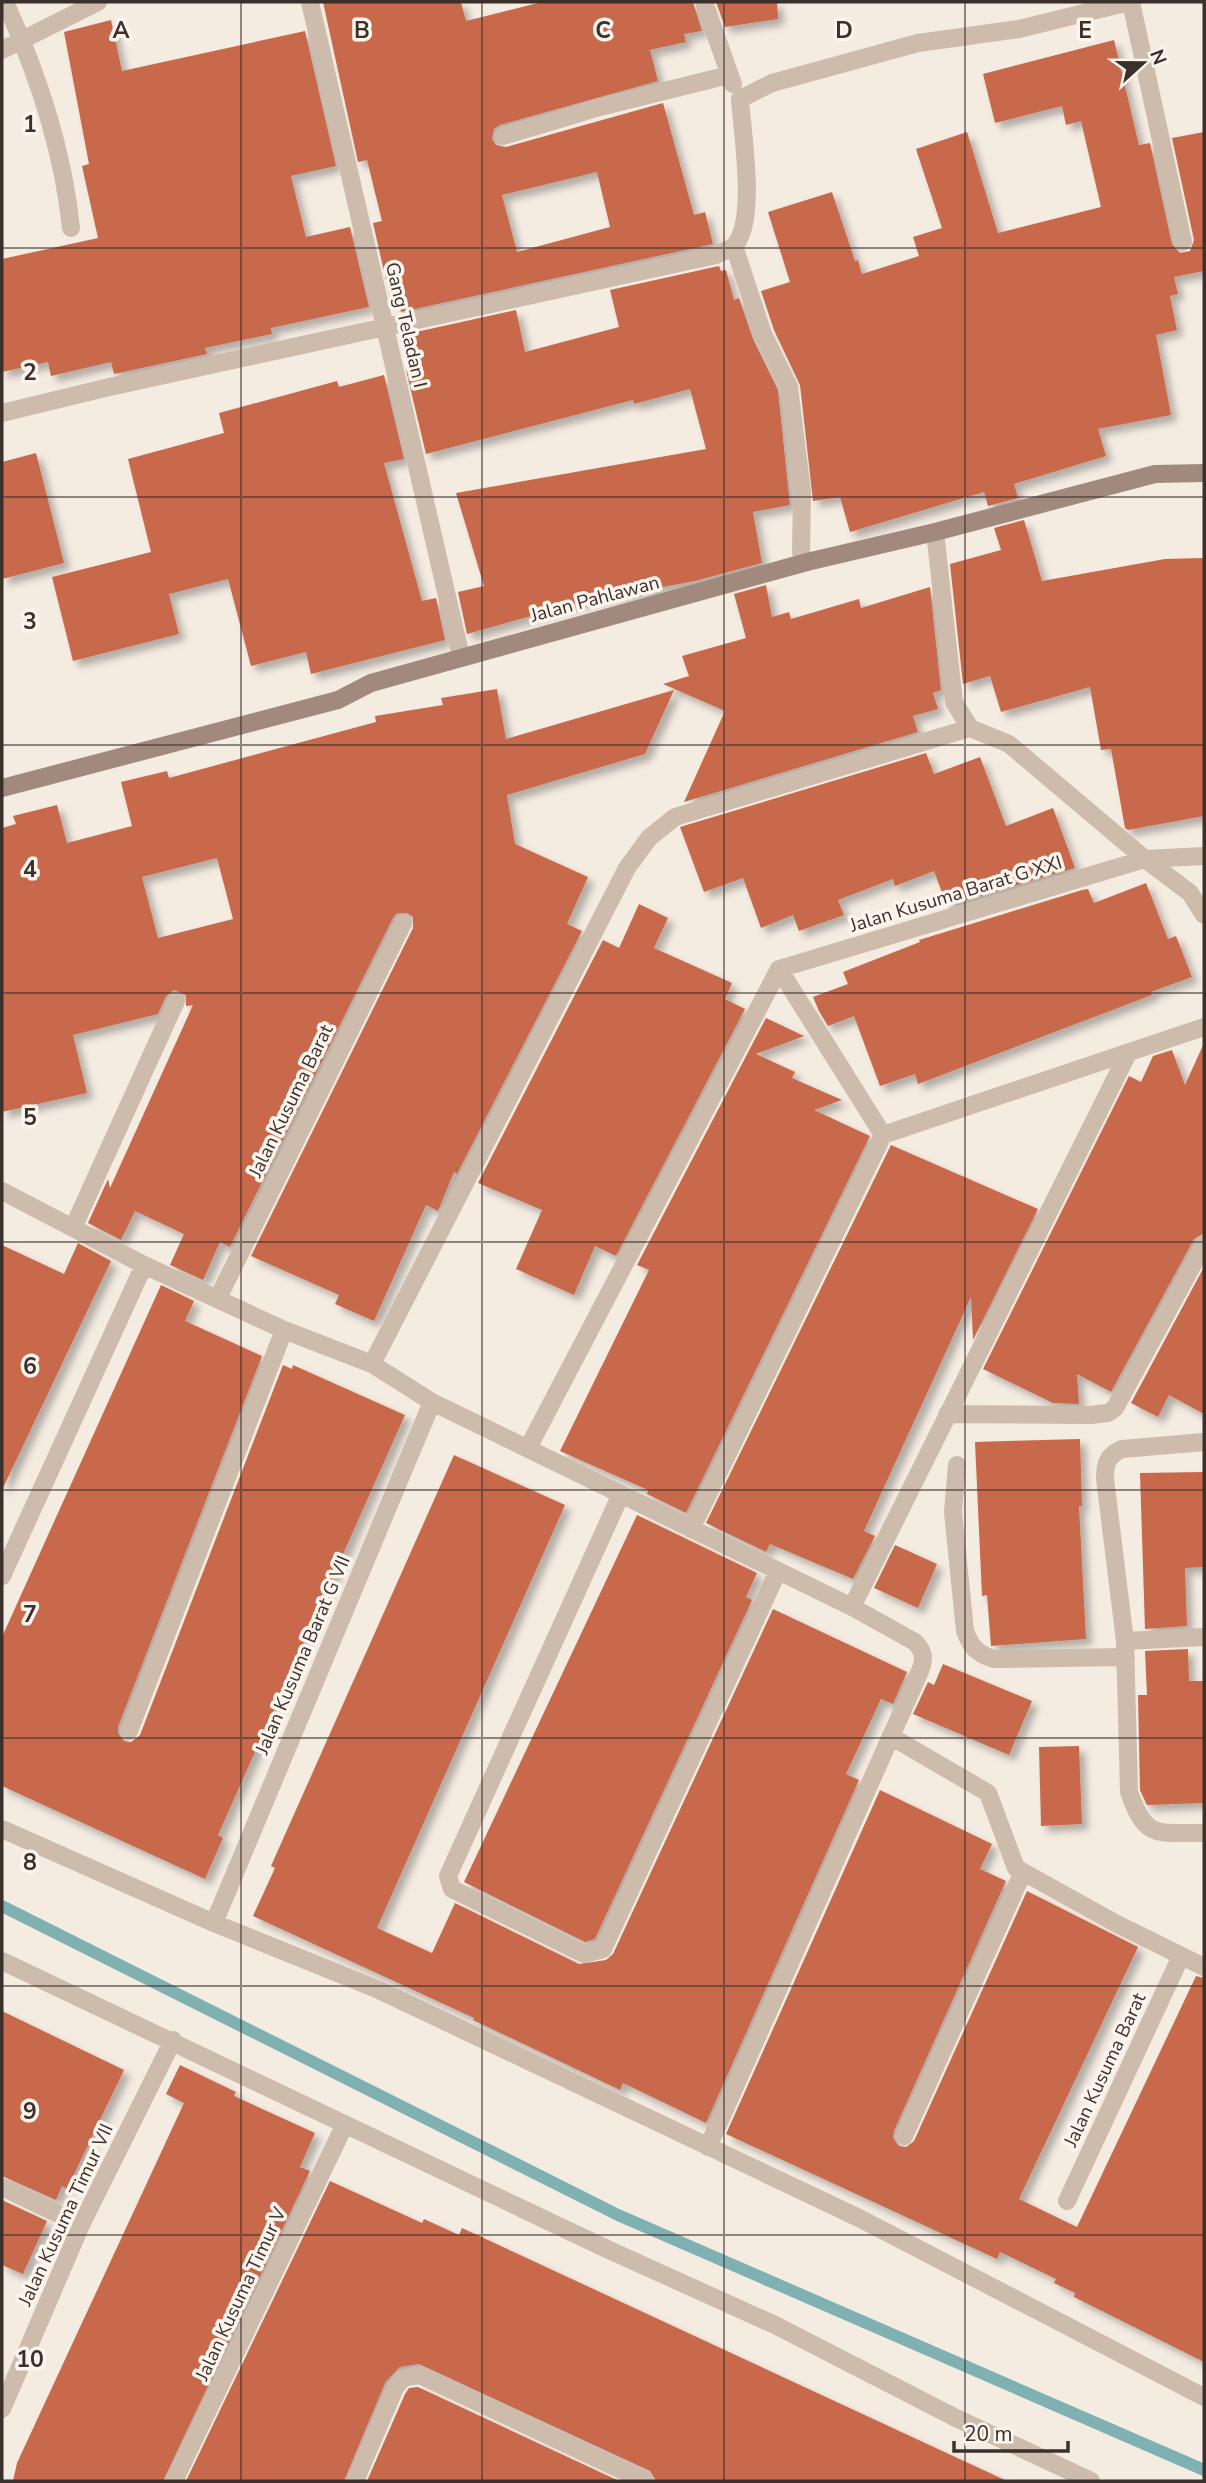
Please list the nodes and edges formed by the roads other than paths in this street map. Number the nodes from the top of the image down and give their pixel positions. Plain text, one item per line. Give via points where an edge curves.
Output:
1 (5, 2) edge
2 (98, 2) edge
3 (310, 2) edge
4 (704, 2) edge
5 (1130, 2) edge
6 (1051, 11) edge
7 (23, 41) junction
8 (2, 50) edge
9 (729, 75) junction
10 (740, 99) junction
11 (503, 136) dead end
12 (71, 228) dead end
13 (1182, 242) dead end
14 (734, 246) junction
15 (385, 327) junction
16 (2, 413) edge
17 (1204, 473) edge
18 (935, 532) junction
19 (807, 562) junction
20 (461, 657) junction
21 (970, 728) junction
22 (2, 788) edge
23 (1204, 856) edge
24 (1145, 859) junction
25 (1204, 915) edge
26 (402, 923) dead end
27 (779, 969) junction
28 (176, 1001) dead end
29 (1204, 1027) edge
30 (1128, 1053) junction
31 (883, 1135) junction
32 (2, 1191) edge
33 (73, 1228) junction
34 (1204, 1244) edge
35 (144, 1265) junction
36 (218, 1298) junction
37 (284, 1330) junction
38 (372, 1364) junction
39 (432, 1402) junction
40 (947, 1414) junction
41 (1204, 1442) edge
42 (528, 1448) junction
43 (957, 1465) dead end
44 (621, 1494) junction
45 (691, 1529) junction
46 (778, 1571) junction
47 (2, 1576) edge
48 (852, 1608) junction
49 (1204, 1637) edge
50 (1125, 1649) junction
51 (129, 1731) dead end
52 (892, 1737) junction
53 (2, 1829) edge
54 (1204, 1833) edge
55 (1023, 1872) junction
56 (214, 1923) junction
57 (1181, 1956) junction
58 (2, 1961) edge
59 (1204, 1967) edge
60 (173, 2040) junction
61 (345, 2124) junction
62 (904, 2136) dead end
63 (708, 2147) junction
64 (2, 2187) edge
65 (1067, 2201) dead end
66 (81, 2225) junction
67 (1204, 2397) edge
68 (2, 2409) edge
69 (1086, 2480) edge
70 (174, 2481) edge
71 (355, 2481) edge
72 (645, 2481) edge

1 - 7 street
2 - 7 street
3 - 15 street, Gang Teladan I
4 - 9 street
5 - 6 street
5 - 13 street
6 - 10 street via 1019,29 918,43 772,83
7 - 8 street
7 - 12 street via 63,175
9 - 10 street
9 - 11 street
10 - 14 street via 745,228
14 - 15 street via 716,255
14 - 19 street via 763,334 789,387 802,491 801,553
15 - 16 street
15 - 20 street, Gang Teladan I
17 - 18 street, Jalan Pahlawan via 1155,474
18 - 19 street, Jalan Pahlawan
18 - 21 street via 954,702
19 - 20 street, Jalan Pahlawan
20 - 22 street, Jalan Pahlawan via 371,683 338,700
21 - 24 street via 1009,744
21 - 38 street via 675,817 649,838 627,868
23 - 24 street, Jalan Kusuma Barat G XXI
24 - 25 street via 1191,893
24 - 27 street, Jalan Kusuma Barat G XXI
26 - 36 street, Jalan Kusuma Barat
27 - 31 street
27 - 42 street
28 - 33 street
29 - 30 street
30 - 31 street
30 - 40 street
31 - 45 street
32 - 33 street
33 - 35 street
34 - 40 street via 1115,1408 1108,1413
35 - 36 street
35 - 47 street
36 - 37 street
37 - 38 street
37 - 51 street
38 - 39 street
39 - 42 street
39 - 56 street, Jalan Kusuma Barat G VII
40 - 48 street
41 - 50 street via 1122,1449 1111,1454 1105,1464
42 - 44 street
43 - 50 street via 953,1512 970,1645 980,1655 994,1658
44 - 45 street
44 - 46 street via 448,1876 452,1889 584,1954 603,1949
45 - 46 street
46 - 48 street
48 - 52 street via 915,1642 925,1659
49 - 50 street
50 - 54 street via 1129,1792 1137,1815 1147,1828 1159,1832
52 - 55 street via 988,1793 1010,1858
52 - 63 street
53 - 56 street
55 - 57 street
55 - 62 street
56 - 63 street via 379,1990
57 - 59 street
57 - 65 street, Jalan Kusuma Barat
58 - 60 street
60 - 61 street
60 - 66 street, Jalan Kusuma Timur VII
61 - 69 street via 775,2325
61 - 70 street, Jalan Kusuma Timur V
63 - 67 street via 859,2218
64 - 66 street
66 - 68 street, Jalan Kusuma Timur VII
71 - 72 street via 395,2388 403,2378 420,2375

